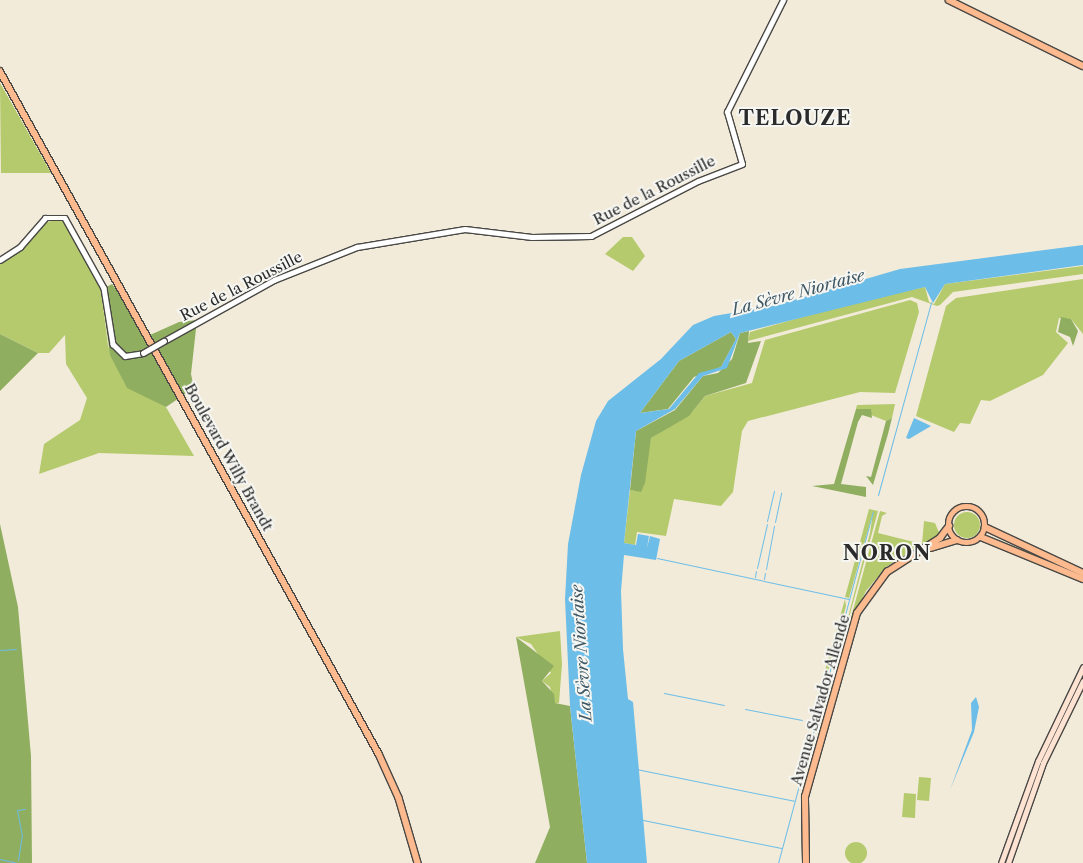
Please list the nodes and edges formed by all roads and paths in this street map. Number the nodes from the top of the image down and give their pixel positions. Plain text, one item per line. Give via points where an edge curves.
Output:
1 (783, 0) edge
2 (949, 0) edge
3 (1083, 66) edge
4 (0, 71) edge
5 (0, 260) edge
6 (949, 526) junction
7 (985, 527) junction
8 (981, 537) junction
9 (958, 540) junction
10 (902, 562) junction
11 (1083, 573) edge
12 (1083, 579) edge
13 (1083, 667) edge
14 (1083, 681) edge
15 (418, 863) edge
16 (806, 863) edge
17 (1001, 863) edge
18 (1008, 863) edge

1 - 5 street, Rue de la Roussille, bridge via 727,112 742,164 698,180 591,236 532,237 465,229 357,247 274,280 143,353 125,356 111,338 104,288 65,218 44,218 20,247
2 - 3 main road
4 - 15 main road, Boulevard Willy Brandt via 379,754 406,816
6 - 7 main road via 955,512 969,508 980,513
6 - 9 main road
6 - 10 main road, Avenue Salvador Allende via 940,538
7 - 8 main road
7 - 11 main road
8 - 9 main road via 970,543
8 - 12 main road
9 - 10 main road, Avenue Salvador Allende via 944,541
10 - 16 main road, Avenue Salvador Allende via 876,584 854,621 806,797
13 - 17 main road via 1040,754
14 - 18 main road via 1051,742

